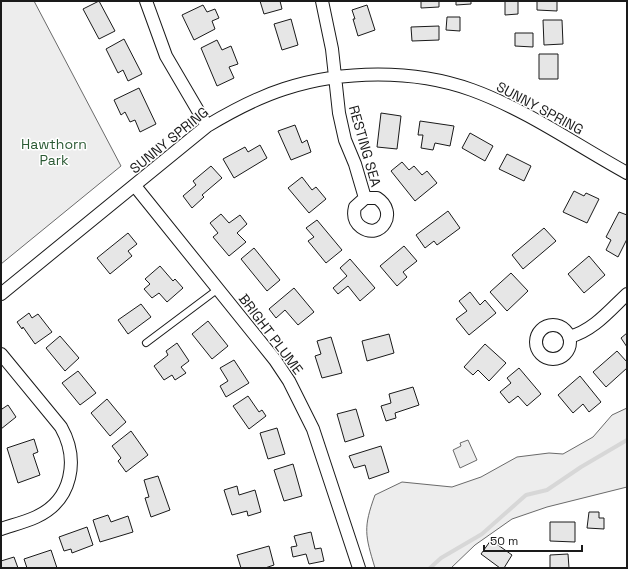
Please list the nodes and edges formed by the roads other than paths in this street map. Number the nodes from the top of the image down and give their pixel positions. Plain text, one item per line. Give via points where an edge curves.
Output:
1 (146, 1) edge
2 (322, 1) edge
3 (335, 78) junction
4 (207, 126) junction
5 (627, 173) edge
6 (135, 186) junction
7 (365, 198) dead end
8 (218, 289) junction
9 (1, 294) edge
10 (627, 294) edge
11 (569, 337) dead end
12 (146, 343) dead end
13 (1, 354) edge
14 (1, 529) edge
15 (358, 568) edge

1 - 4 street via 166,56
2 - 3 street, RESTING SEA
3 - 4 street, SUNNY SPRING via 284,89 262,97
3 - 5 street, SUNNY SPRING via 404,76 461,87 512,108
3 - 7 street, RESTING SEA via 345,140
4 - 6 street, SUNNY SPRING
6 - 8 street, BRIGHT PLUME
6 - 9 street, SUNNY SPRING
8 - 12 lane
8 - 15 street, BRIGHT PLUME via 275,360 301,403 313,429
10 - 11 street via 594,325 580,334
13 - 14 street via 60,427 69,446 72,465 65,488 52,507 37,517

